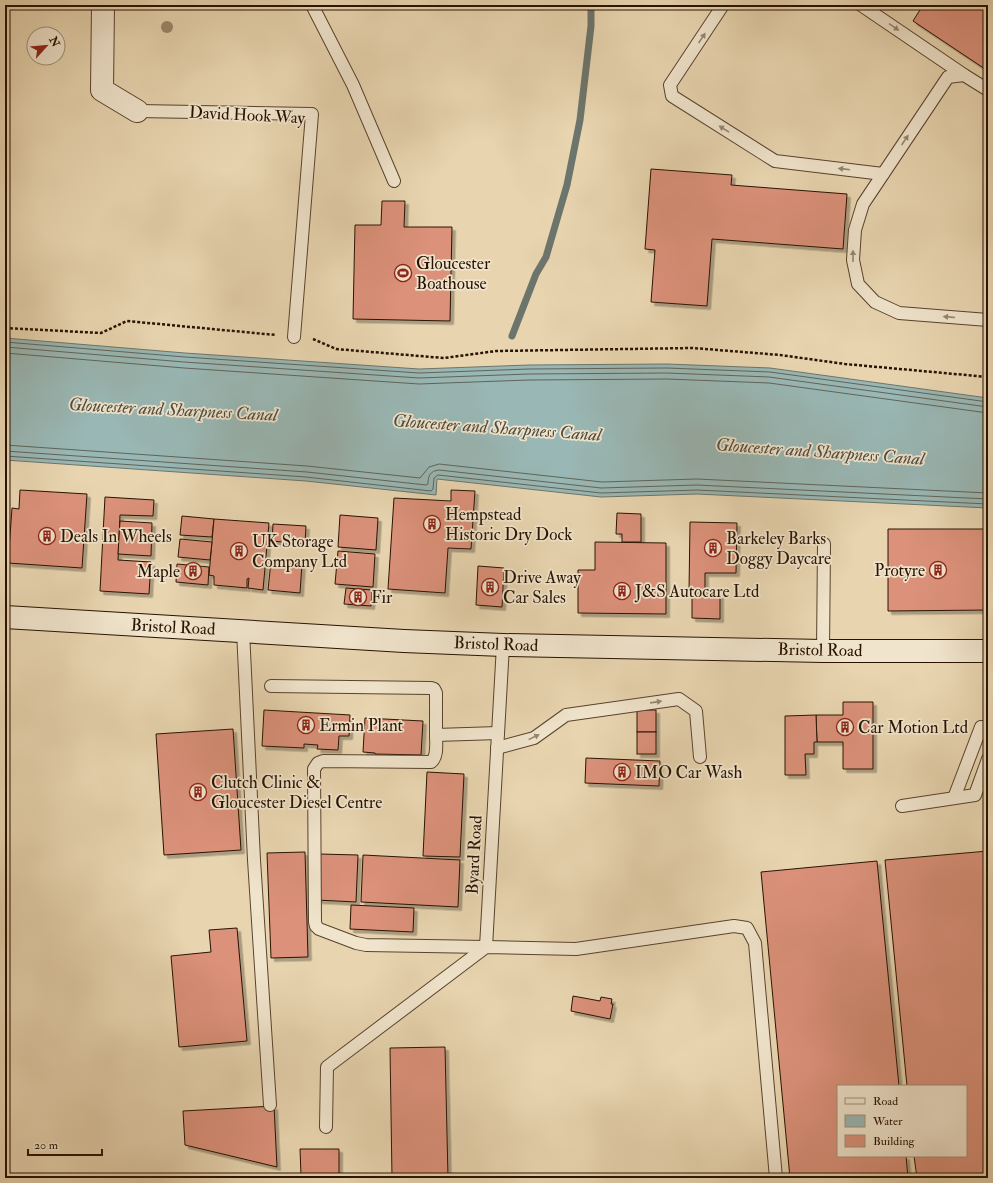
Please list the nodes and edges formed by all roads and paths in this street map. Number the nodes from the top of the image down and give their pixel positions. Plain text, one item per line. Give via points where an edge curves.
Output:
1 (103, 5) edge
2 (312, 5) edge
3 (723, 5) edge
4 (861, 5) edge
5 (964, 75) junction
6 (988, 90) edge
7 (137, 111) joint
8 (883, 174) junction
9 (394, 181) dead end
10 (988, 320) edge
11 (5, 328) edge
12 (294, 336) junction
13 (988, 377) edge
14 (824, 544) dead end
15 (5, 618) edge
16 (243, 631) junction
17 (503, 645) junction
18 (823, 651) junction
19 (988, 651) edge
20 (271, 686) dead end
21 (988, 727) edge
22 (498, 733) junction
23 (436, 735) junction
24 (497, 748) junction
25 (700, 757) dead end
26 (988, 759) edge
27 (954, 798) junction
28 (902, 806) dead end
29 (486, 947) junction
30 (270, 1105) dead end
31 (326, 1127) dead end
32 (776, 1178) edge

1 - 7 street, David Hook Way via 102,90
2 - 9 lane via 353,85
8 -> 3 lane via 776,161 672,96 670,84
4 -> 5 lane
5 - 6 lane
8 -> 5 lane via 948,77
7 - 12 lane, David Hook Way via 312,114
10 -> 8 lane via 898,313 875,302 858,284 853,260 855,230 863,204
11 - 12 path via 101,333 127,321
12 - 13 path via 310,338 336,349 444,358 496,350 693,348
14 - 18 lane
15 - 16 street, Bristol Road
16 - 17 street, Bristol Road
16 - 30 lane via 254,860
17 - 18 street, Bristol Road
17 - 22 lane, Byard Road
18 - 19 street, Bristol Road
20 - 23 lane via 431,688 436,693
21 - 27 lane via 981,726
22 - 23 lane
22 - 24 lane, Byard Road
23 - 29 lane via 436,755 431,762 323,761 314,769 316,926 366,945
24 -> 25 lane via 534,738 566,715 679,699 696,711
24 - 29 lane, Byard Road
26 - 27 lane via 975,795
27 - 28 lane
29 - 31 lane via 327,1067
29 - 32 lane via 576,949 734,926 747,928 754,943

